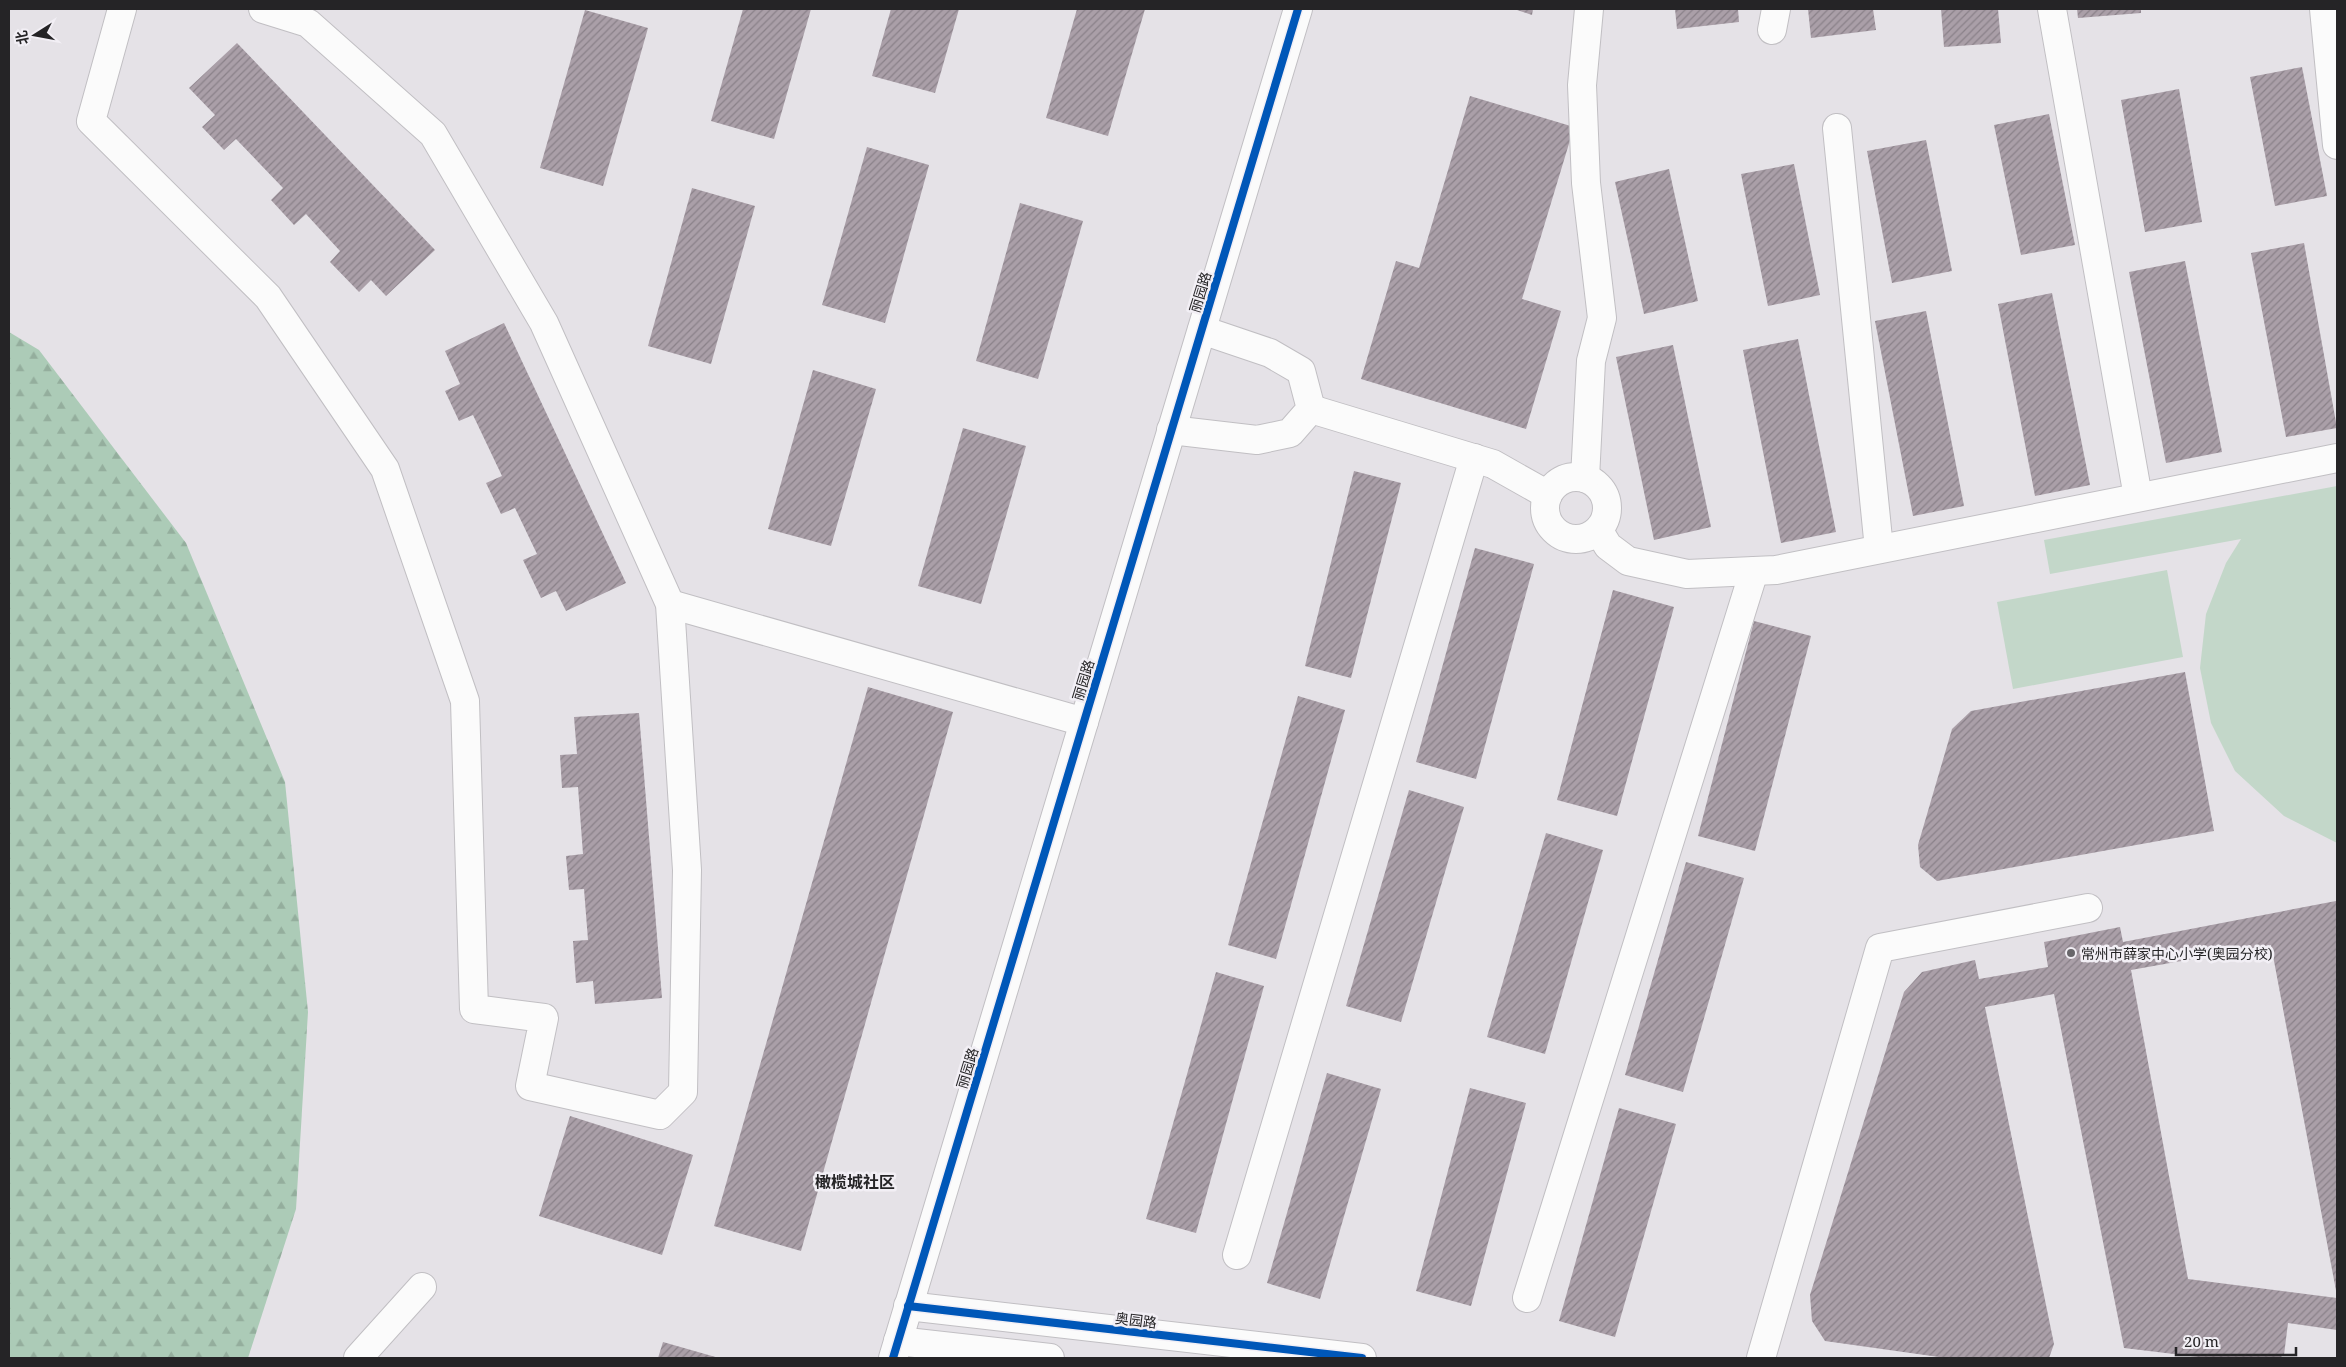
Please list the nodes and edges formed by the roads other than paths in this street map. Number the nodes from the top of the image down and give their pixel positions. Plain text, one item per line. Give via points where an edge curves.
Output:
1 (122, 9) edge
2 (263, 9) edge
3 (1298, 9) edge
4 (1590, 9) edge
5 (2052, 9) edge
6 (2324, 9) edge
7 (1837, 128) dead end
8 (2337, 145) edge
9 (1202, 330) junction
10 (1311, 409) junction
11 (1171, 430) junction
12 (1474, 458) junction
13 (2337, 458) edge
14 (1585, 478) junction
15 (1548, 495) junction
16 (2138, 497) junction
17 (1599, 531) junction
18 (1880, 549) junction
19 (1754, 571) junction
20 (670, 604) junction
21 (1084, 722) junction
22 (2088, 908) dead end
23 (1237, 1255) dead end
24 (422, 1287) dead end
25 (1527, 1298) dead end
26 (908, 1306) junction
27 (896, 1350) edge
28 (358, 1358) edge
29 (1050, 1358) edge
30 (1362, 1358) edge
31 (1761, 1358) edge

1 - 20 street via 91,121 268,297 385,469 465,701 474,1008 544,1018 530,1086 660,1115 683,1092 687,870
2 - 20 street via 308,22 433,134 544,323
3 - 9 street, 丽园路
4 - 14 street via 1583,95 1586,183 1602,318 1591,361
5 - 16 street
6 - 8 street
7 - 18 street
9 - 10 street via 1270,353 1301,371
9 - 11 street, 丽园路
10 - 11 street via 1290,433 1257,440
10 - 12 street
11 - 21 street, 丽园路
12 - 15 street via 1493,464
12 - 23 street
13 - 16 street
14 - 15 street via 1563,480
14 - 17 street via 1602,490 1608,511
15 - 17 street via 1545,516 1558,535 1579,540
16 - 18 street
17 - 19 street via 1608,546 1628,561 1687,574
18 - 19 street via 1776,570
19 - 25 street
20 - 21 street
21 - 26 street, 丽园路
22 - 31 street via 1880,948
24 - 28 street
26 - 27 street, 丽园路
26 - 30 street, 奥园路
27 - 29 street

